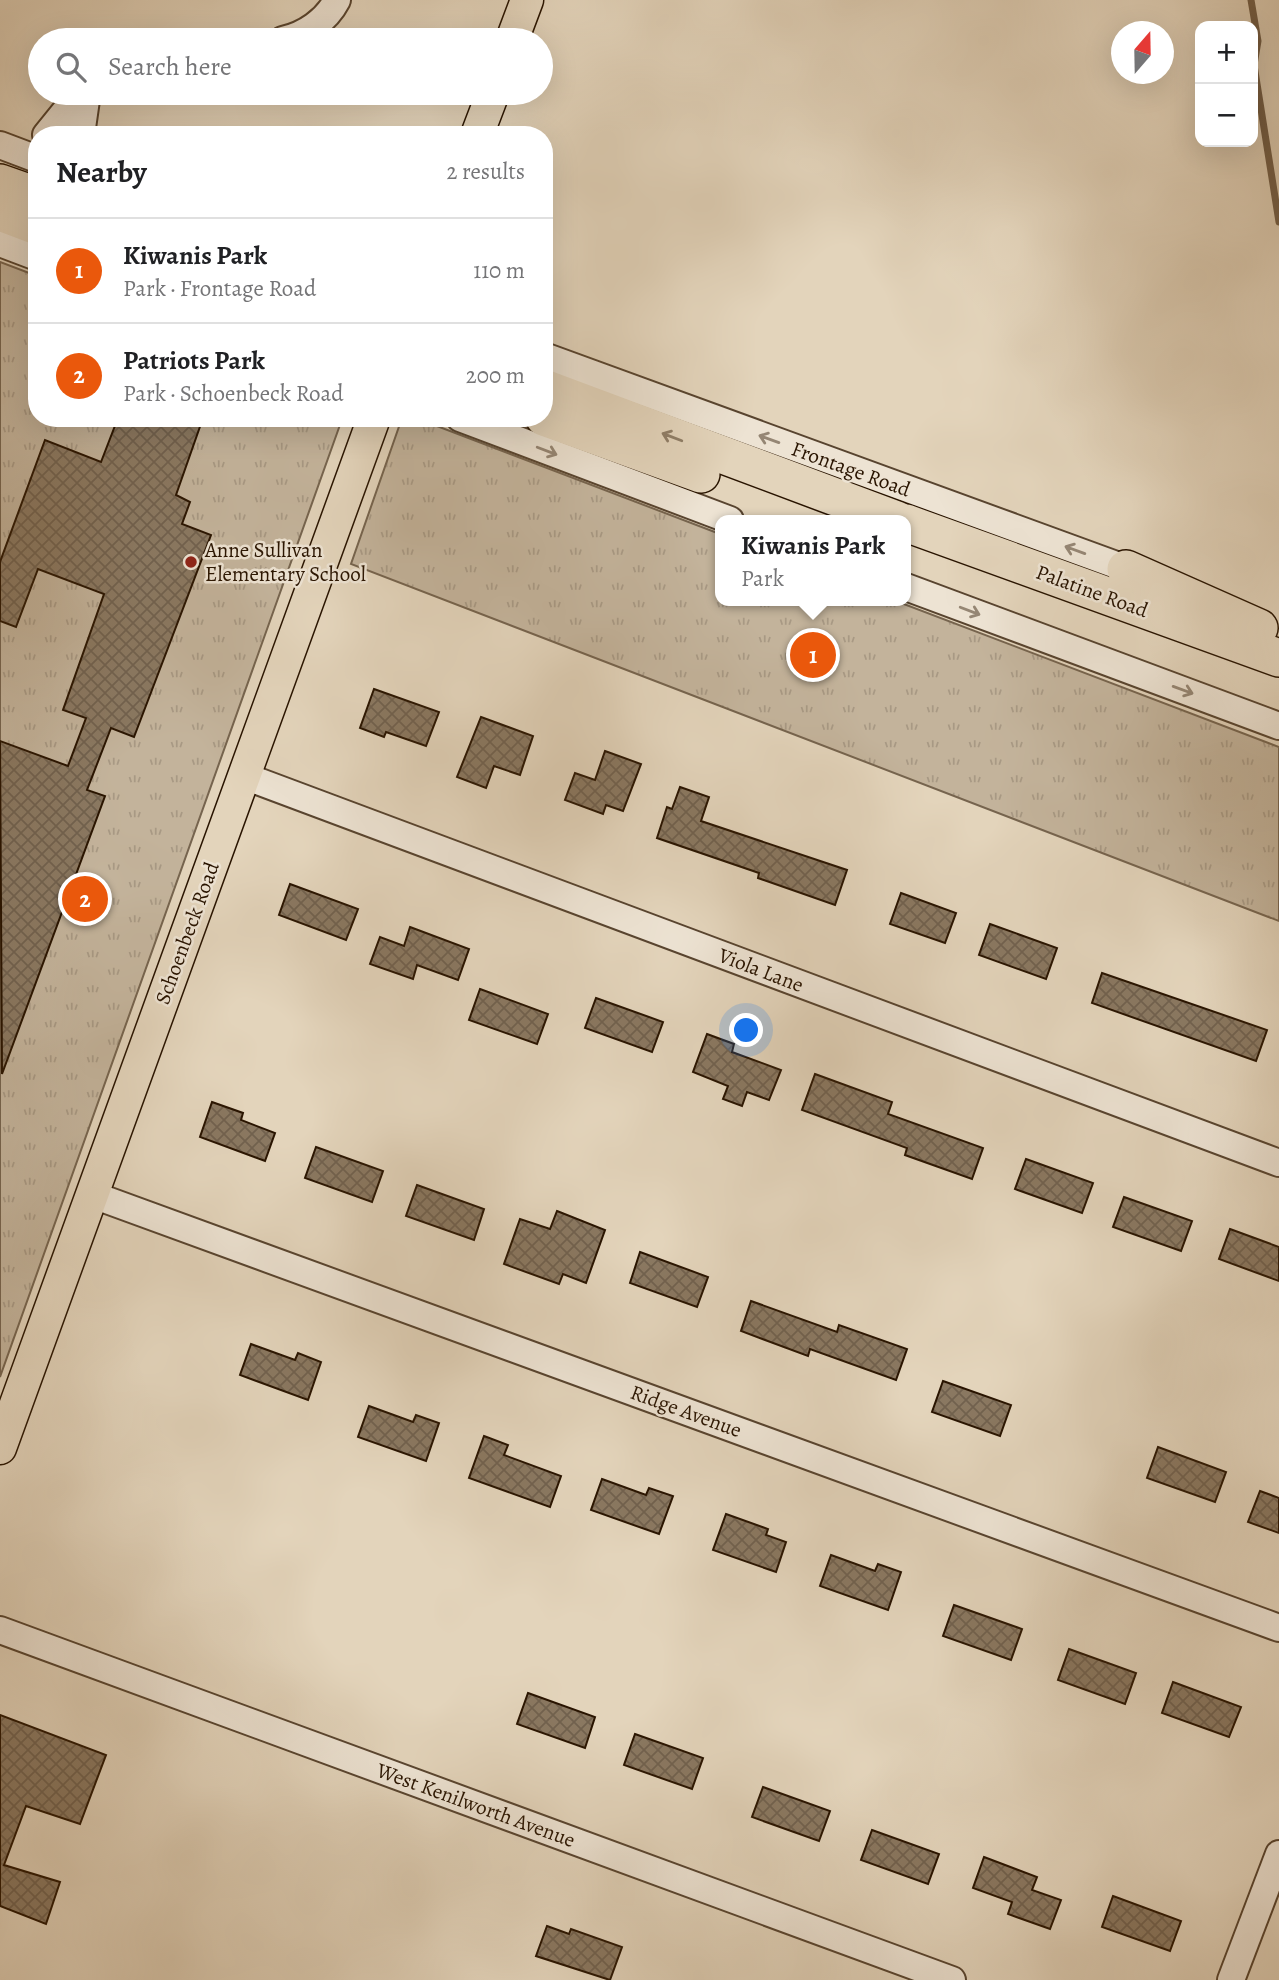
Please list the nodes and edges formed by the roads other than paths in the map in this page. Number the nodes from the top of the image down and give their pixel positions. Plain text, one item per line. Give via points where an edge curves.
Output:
1 (337, 0) edge
2 (527, 0) edge
3 (310, 28) edge
4 (516, 28) edge
5 (70, 105) edge
6 (85, 105) edge
7 (488, 105) edge
8 (53, 126) edge
9 (82, 126) edge
10 (480, 126) edge
11 (0, 145) edge
12 (28, 152) edge
13 (0, 183) edge
14 (28, 193) edge
15 (0, 212) edge
16 (28, 223) edge
17 (0, 243) edge
18 (28, 254) edge
19 (553, 359) edge
20 (553, 391) edge
21 (553, 420) edge
22 (371, 427) edge
23 (484, 427) edge
24 (717, 515) edge
25 (814, 515) edge
26 (884, 515) edge
27 (911, 525) edge
28 (911, 550) edge
29 (1126, 569) junction
30 (911, 588) edge
31 (1279, 619) edge
32 (1279, 636) edge
33 (1279, 659) edge
34 (1279, 683) edge
35 (1279, 726) edge
36 (244, 776) junction
37 (1279, 1163) edge
38 (93, 1195) junction
39 (0, 1448) edge
40 (1279, 1628) edge
41 (0, 1630) edge
42 (1279, 1854) edge
43 (952, 1980) edge
44 (1231, 1980) edge

1 - 3 street via 332,11
2 - 4 main road
5 - 8 street
6 - 9 street
7 - 10 main road
11 - 12 street
13 - 14 highway
15 - 16 highway
17 - 18 street
29 -> 19 street, Frontage Road
26 -> 20 highway
21 - 25 highway
22 - 36 main road, Schoenbeck Road
23 -> 24 street
27 - 33 highway, Palatine Road
28 - 34 highway, Palatine Road
29 - 31 street, Frontage Road
29 - 32 highway
30 -> 35 street
36 - 37 street, Viola Lane
36 - 38 main road, Schoenbeck Road
38 - 39 main road, Schoenbeck Road
38 - 40 street, Ridge Avenue
41 - 43 street, West Kenilworth Avenue
42 - 44 street

